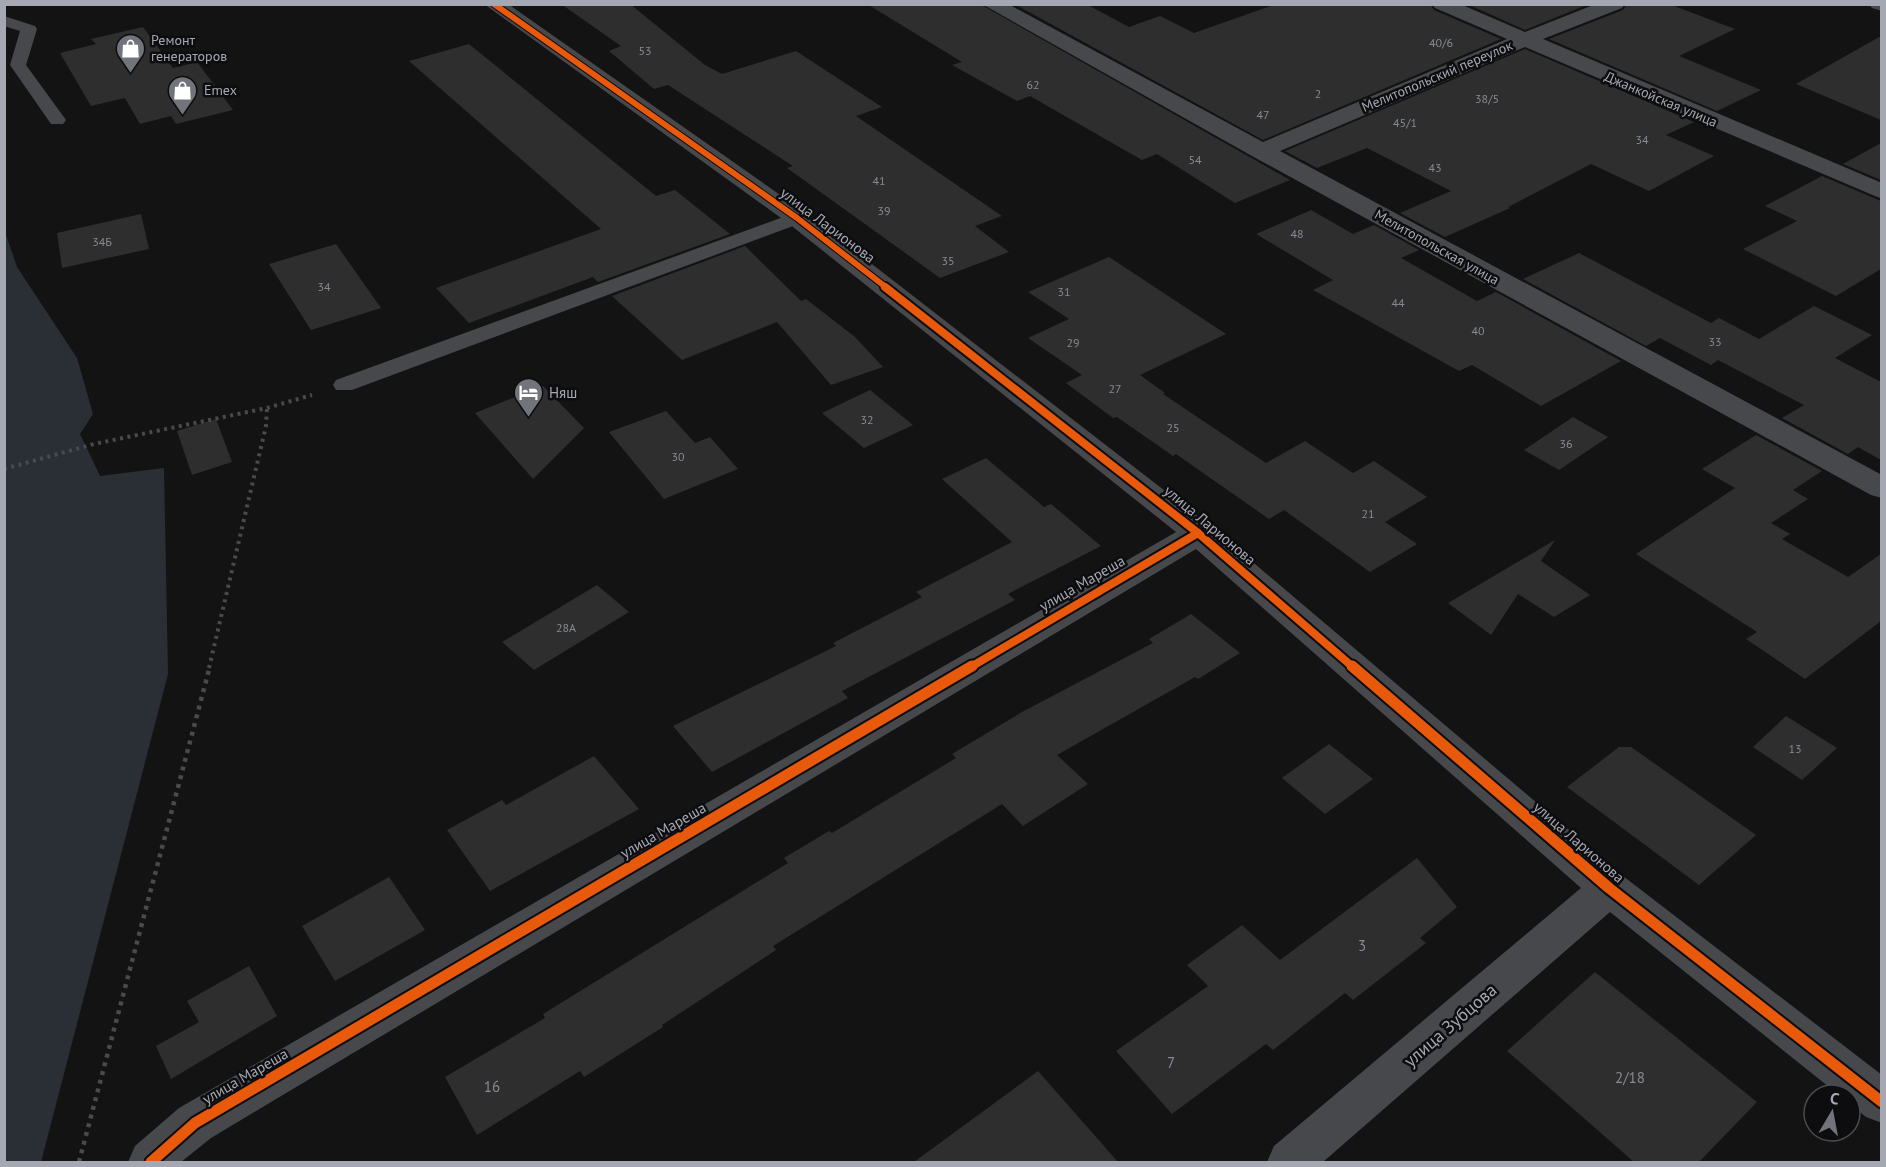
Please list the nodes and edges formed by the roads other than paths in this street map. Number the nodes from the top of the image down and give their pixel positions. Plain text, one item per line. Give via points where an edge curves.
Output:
1 (494, 4) edge
2 (992, 4) edge
3 (1442, 4) edge
4 (1615, 4) edge
5 (4, 21) edge
6 (1523, 40) junction
7 (57, 120) dead end
8 (1260, 151) junction
9 (1881, 192) edge
10 (797, 218) junction
11 (344, 385) road end
12 (1881, 489) edge
13 (1198, 533) junction
14 (1609, 888) junction
15 (1881, 1102) edge
16 (151, 1162) edge
17 (1290, 1162) edge

1 - 10 street, улица Ларионова
2 - 8 street, Мелитопольская улица
3 - 6 street, Джанкойская улица
4 - 6 street, Мелитопольский переулок
5 - 7 lane via 29,29 18,65
6 - 8 street, Мелитопольский переулок
6 - 9 street, Джанкойская улица
8 - 12 street, Мелитопольская улица
10 - 11 lane
10 - 13 street, улица Ларионова
13 - 14 street, улица Ларионова
13 - 16 street, улица Мареша via 195,1123
14 - 15 street, улица Ларионова
14 - 17 street, улица Зубцова

